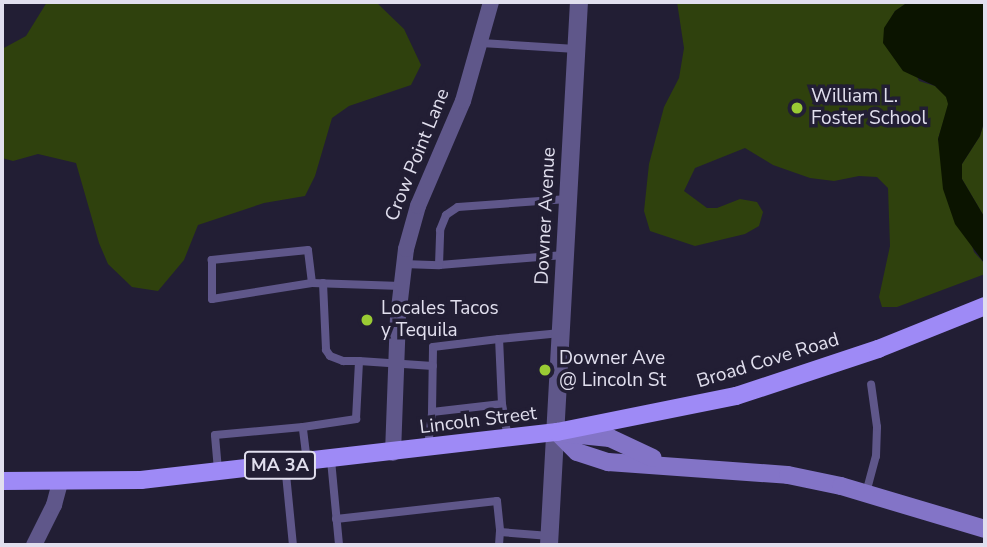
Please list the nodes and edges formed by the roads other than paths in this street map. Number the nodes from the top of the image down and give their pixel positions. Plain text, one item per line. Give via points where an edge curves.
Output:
1 (491, 2) edge
2 (579, 2) edge
3 (481, 43) junction
4 (576, 49) junction
5 (568, 199) junction
6 (565, 255) junction
7 (403, 264) junction
8 (439, 265) junction
9 (312, 283) junction
10 (323, 284) junction
11 (401, 286) junction
12 (985, 306) edge
13 (561, 333) junction
14 (499, 339) junction
15 (359, 361) junction
16 (396, 365) junction
17 (433, 366) junction
18 (871, 384) dead end
19 (502, 404) junction
20 (432, 412) junction
21 (303, 427) junction
22 (557, 432) junction
23 (509, 439) junction
24 (428, 449) junction
25 (393, 453) junction
26 (331, 460) junction
27 (307, 462) junction
28 (285, 464) junction
29 (218, 471) junction
30 (2, 481) edge
31 (60, 482) junction
32 (866, 493) junction
33 (336, 519) junction
34 (985, 529) edge
35 (500, 532) junction
36 (550, 541) edge
37 (34, 545) edge
38 (293, 545) edge
39 (339, 545) edge
40 (499, 545) edge

1 - 3 street, Crow Point Lane
2 - 4 street, Downer Avenue
3 - 4 lane
3 - 7 street, Crow Point Lane via 463,101 414,217
4 - 5 street, Downer Avenue
5 - 6 street, Downer Avenue
5 - 8 lane via 458,207 446,215 440,230
6 - 8 lane
6 - 13 street, Downer Avenue
7 - 8 lane
7 - 11 street, Crow Point Lane
9 - 9 lane via 212,299 212,260 308,250
9 - 10 lane
10 - 11 lane
10 - 15 lane via 326,350 343,361
11 - 16 street, Crow Point Lane
12 - 22 main road, Broad Cove Road / MA 3A via 736,396
13 - 14 lane
13 - 22 street, Downer Avenue
14 - 17 lane via 433,347
14 - 19 lane
15 - 16 lane
15 - 21 lane via 356,419
16 - 17 lane
16 - 25 street, Crow Point Lane
17 - 20 lane
18 - 32 lane via 876,456
19 - 20 lane
19 - 23 lane
20 - 24 lane
21 - 27 lane
21 - 29 lane via 215,435
22 - 23 main road, Lincoln Street / MA 3A
22 - 32 main road, Lincoln Street via 577,452 608,462 788,475
22 - 36 street, Downer Avenue
23 - 24 main road, Lincoln Street / MA 3A
24 - 25 main road, Lincoln Street / MA 3A
25 - 26 main road, Lincoln Street / MA 3A
26 - 27 main road, Lincoln Street / MA 3A
26 - 33 lane
27 - 28 main road, Lincoln Street / MA 3A
28 - 29 main road, Lincoln Street / MA 3A
28 - 38 lane
29 - 31 main road, Lincoln Street / MA 3A via 141,480
30 - 31 main road, Lincoln Street / MA 3A
31 - 37 street
32 - 34 main road, Lincoln Street
33 - 35 lane via 498,501
33 - 39 lane
35 - 36 lane
35 - 40 lane

